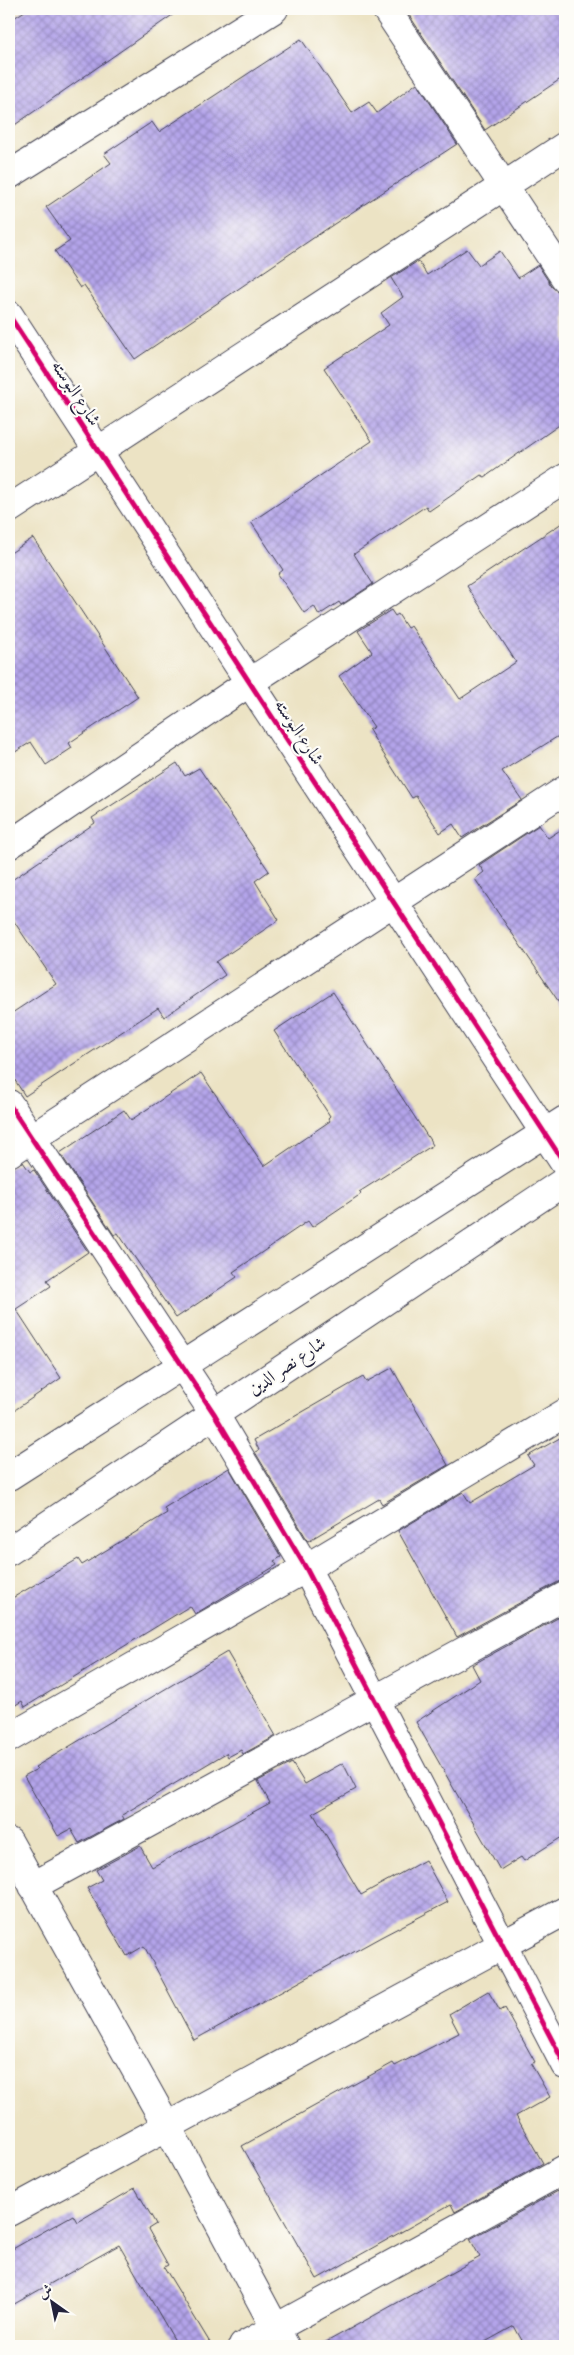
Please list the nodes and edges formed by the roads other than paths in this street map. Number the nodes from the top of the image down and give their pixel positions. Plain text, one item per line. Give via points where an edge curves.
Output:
1 (274, 9) edge
2 (386, 9) edge
3 (565, 146) edge
4 (9, 175) edge
5 (503, 185) junction
6 (565, 278) edge
7 (9, 315) edge
8 (97, 450) junction
9 (565, 478) edge
10 (9, 509) edge
11 (250, 682) junction
12 (565, 790) edge
13 (9, 845) edge
14 (394, 902) junction
15 (9, 1104) edge
16 (555, 1127) edge
17 (32, 1138) junction
18 (9, 1153) edge
19 (565, 1164) edge
20 (565, 1181) edge
21 (182, 1365) junction
22 (565, 1413) edge
23 (215, 1415) junction
24 (9, 1476) edge
25 (9, 1551) edge
26 (306, 1568) junction
27 (565, 1596) edge
28 (375, 1700) junction
29 (9, 1738) edge
30 (9, 1842) edge
31 (33, 1886) junction
32 (565, 1911) edge
33 (503, 1945) junction
34 (565, 2065) edge
35 (168, 2126) junction
36 (565, 2169) edge
37 (9, 2212) edge
38 (280, 2337) edge
39 (243, 2346) edge

1 - 4 street
2 - 5 street
3 - 5 street
5 - 6 street
5 - 8 street
7 - 8 street, شارع البوسته
8 - 10 street
8 - 11 street, شارع البوسته
9 - 11 street
11 - 13 street
11 - 14 street, شارع البوسته
12 - 14 street
14 - 16 street, شارع البوسته
14 - 17 street
15 - 17 street
16 - 19 street, شارع البوسته
16 - 21 street
17 - 18 street
17 - 21 street
20 - 23 street, شارع نصر الدين
21 - 23 street
21 - 24 street
22 - 26 street
23 - 25 street, شارع نصر الدين
23 - 26 street
26 - 28 street
26 - 29 street
27 - 28 street
28 - 31 street
28 - 33 street
30 - 31 street
31 - 35 street
32 - 33 street
33 - 34 street
33 - 35 street
35 - 37 street
35 - 38 street
36 - 38 street
38 - 39 street

